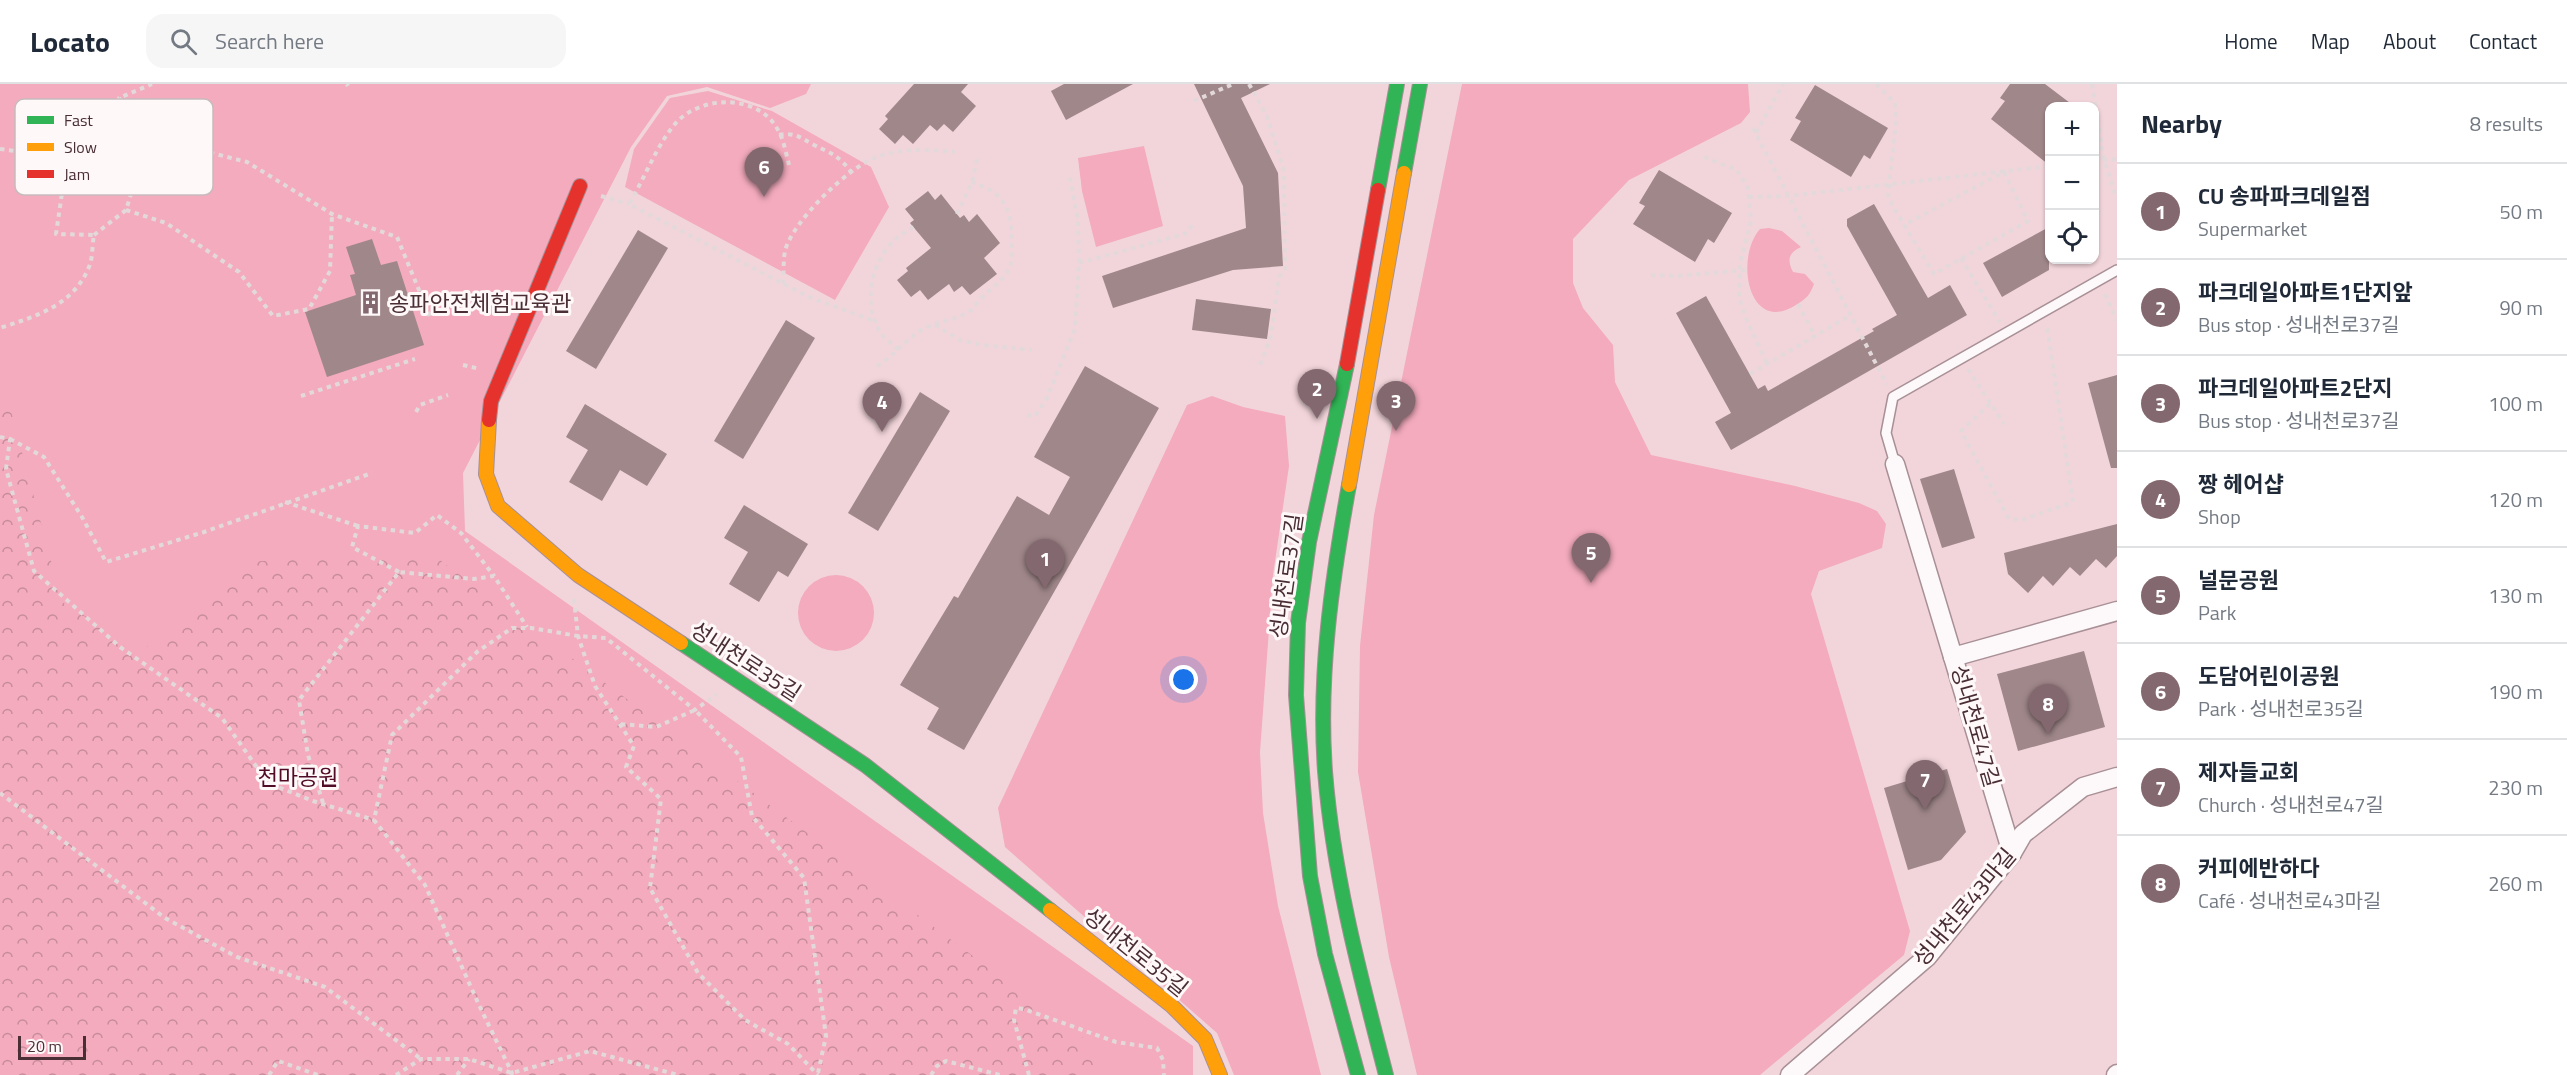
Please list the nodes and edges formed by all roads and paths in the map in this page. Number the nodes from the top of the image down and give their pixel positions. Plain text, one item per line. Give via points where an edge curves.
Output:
1 (152, 84) edge
2 (1233, 84) edge
3 (1249, 84) edge
4 (1420, 84) edge
5 (1783, 84) edge
6 (1876, 84) edge
7 (2092, 84) edge
8 (146, 85) edge
9 (1397, 85) edge
10 (121, 99) edge
11 (1194, 101) dead end
12 (1753, 128) dead end
13 (1756, 134) junction
14 (780, 135) junction
15 (0, 149) edge
16 (15, 151) edge
17 (955, 152) dead end
18 (213, 153) edge
19 (978, 155) dead end
20 (1704, 157) dead end
21 (2117, 159) edge
22 (2099, 160) edge
23 (2104, 160) junction
24 (789, 165) dead end
25 (2045, 167) edge
26 (852, 172) junction
27 (2004, 172) junction
28 (1071, 177) dead end
29 (972, 182) junction
30 (1889, 185) junction
31 (579, 191) joint
32 (62, 195) edge
33 (131, 195) edge
34 (1788, 196) junction
35 (1749, 197) junction
36 (2117, 199) edge
37 (629, 204) junction
38 (126, 210) junction
39 (332, 214) junction
40 (957, 214) dead end
41 (1192, 225) dead end
42 (1904, 225) junction
43 (914, 227) dead end
44 (94, 235) junction
45 (1962, 258) junction
46 (1079, 263) junction
47 (1746, 270) dead end
48 (2117, 270) edge
49 (1740, 271) junction
50 (1651, 275) dead end
51 (2098, 280) junction
52 (783, 284) junction
53 (1798, 304) dead end
54 (2045, 310) junction
55 (1851, 315) junction
56 (431, 319) dead end
57 (2117, 321) edge
58 (877, 322) junction
59 (935, 325) junction
60 (0, 328) edge
61 (2006, 333) junction
62 (1815, 336) junction
63 (898, 350) junction
64 (1032, 350) dead end
65 (1961, 358) junction
66 (415, 359) dead end
67 (1767, 363) junction
68 (463, 365) dead end
69 (1260, 365) dead end
70 (877, 366) dead end
71 (476, 368) dead end
72 (1750, 374) dead end
73 (1343, 379) junction
74 (1368, 384) junction
75 (448, 395) dead end
76 (301, 396) dead end
77 (1893, 397) junction
78 (1990, 404) junction
79 (416, 412) dead end
80 (1027, 415) dead end
81 (2004, 424) dead end
82 (0, 437) edge
83 (10, 439) junction
84 (1895, 465) joint
85 (372, 473) dead end
86 (285, 502) junction
87 (358, 526) junction
88 (571, 568) junction
89 (399, 572) junction
90 (494, 576) junction
91 (2117, 611) edge
92 (527, 628) junction
93 (578, 636) junction
94 (1953, 657) junction
95 (695, 710) junction
96 (621, 724) junction
97 (2117, 777) edge
98 (0, 793) edge
99 (323, 804) junction
100 (374, 820) junction
101 (2012, 853) junction
102 (421, 1059) junction
103 (469, 1059) junction
104 (512, 1074) edge
105 (269, 1075) edge
106 (318, 1075) edge
107 (396, 1075) edge
108 (457, 1075) edge
109 (678, 1075) edge
110 (818, 1075) edge
111 (931, 1075) edge
112 (1000, 1075) edge
113 (1029, 1075) edge
114 (1164, 1075) edge
115 (1220, 1075) edge
116 (1358, 1075) edge
117 (1386, 1075) edge
118 (1790, 1075) edge

1 - 8 path
2 - 11 path
3 - 69 path via 1267,116 1284,171 1285,269 1279,277 1272,336
4 - 74 main road, 성내천로37길
5 - 13 path
6 - 30 path via 1895,103
7 - 23 path
8 - 10 path
9 - 73 main road, 성내천로37길
12 - 13 path
13 - 34 path
14 - 24 path
14 - 26 path via 801,136 829,150
14 - 37 path via 764,114 751,106 727,101 686,114 663,140
15 - 16 path
17 - 26 path via 925,149 876,157
18 - 39 path via 247,162
19 - 29 path
20 - 35 path via 1737,170
21 - 23 path
22 - 23 path
23 - 36 path
25 - 27 path
26 - 52 path via 825,194 802,221 786,250
27 - 30 path
27 - 42 path
27 - 45 path via 2028,222
28 - 46 path
29 - 40 path
29 - 59 path via 993,189 1003,200 1011,223 1010,271 972,311
30 - 34 path
30 - 42 path via 1888,195
31 - 37 path
31 - 88 main road, 성내천로35길 via 491,401 486,474 498,506
32 - 44 path via 56,234
33 - 38 path
34 - 35 path
34 - 55 path
35 - 49 path via 1751,221
37 - 52 path
38 - 39 path via 166,223 239,272 273,316 309,309 330,271
38 - 44 path
39 - 56 path via 397,237
41 - 46 path via 1188,233
42 - 45 path via 1935,274
43 - 58 path via 893,241 881,256 871,285
44 - 60 path via 89,266 70,296 43,314
45 - 61 path
46 - 80 path via 1075,329 1046,400 1035,416
47 - 49 path
48 - 51 lane
49 - 50 path
49 - 67 path via 1739,298
51 - 54 lane
51 - 57 path
52 - 58 path
53 - 62 path
54 - 61 lane
54 - 78 path via 2073,502 2022,520 2009,519 1961,431
55 - 62 path
55 - 77 path
58 - 63 path via 880,332
59 - 63 path
59 - 64 path via 960,340
61 - 65 lane
62 - 67 path
63 - 70 path
65 - 77 lane
65 - 78 path
66 - 76 path
67 - 72 path
68 - 71 path
73 - 74 main road
73 - 116 main road, 성내천로37길 via 1302,582 1296,695 1310,876 1325,954
74 - 117 main road, 성내천로37길 via 1331,589 1324,703 1328,798 1340,880
75 - 79 path via 420,405
77 - 84 lane via 1886,433
78 - 81 path
82 - 83 path
83 - 86 path via 44,457 106,562
83 - 99 path via 6,469 34,571 120,647 222,718 268,783
84 - 94 street
85 - 86 path
86 - 87 path
87 - 89 path via 352,547
87 - 90 path via 415,533 437,515 461,533
88 - 93 path
88 - 115 main road, 성내천로35길 via 874,772 1172,1006 1205,1039
89 - 90 path via 474,579
89 - 99 path via 299,699 308,755
90 - 92 path
91 - 94 street, 성내천로47길
92 - 93 path
92 - 100 path via 512,628 477,652 392,735
93 - 95 path via 606,638
93 - 96 path via 595,686
94 - 101 street, 성내천로47길
95 - 96 path via 656,727
95 - 110 path via 741,757 752,816 804,878 826,1036
96 - 110 path via 634,746 626,767 661,799 650,888 655,897 698,973 745,1020 788,1044
97 - 101 street, 성내천로43마길 via 2083,787 2023,834
98 - 102 path via 165,918 237,957 325,987
99 - 100 path
100 - 104 path via 425,885
101 - 118 street, 성내천로43마길 via 1927,957
102 - 103 path
102 - 107 path
103 - 104 path
103 - 108 path
104 - 109 path via 590,1051
105 - 106 path via 278,1061
111 - 112 path via 946,1061
113 - 114 path via 1014,1020 1016,1008 1116,1042 1157,1048

